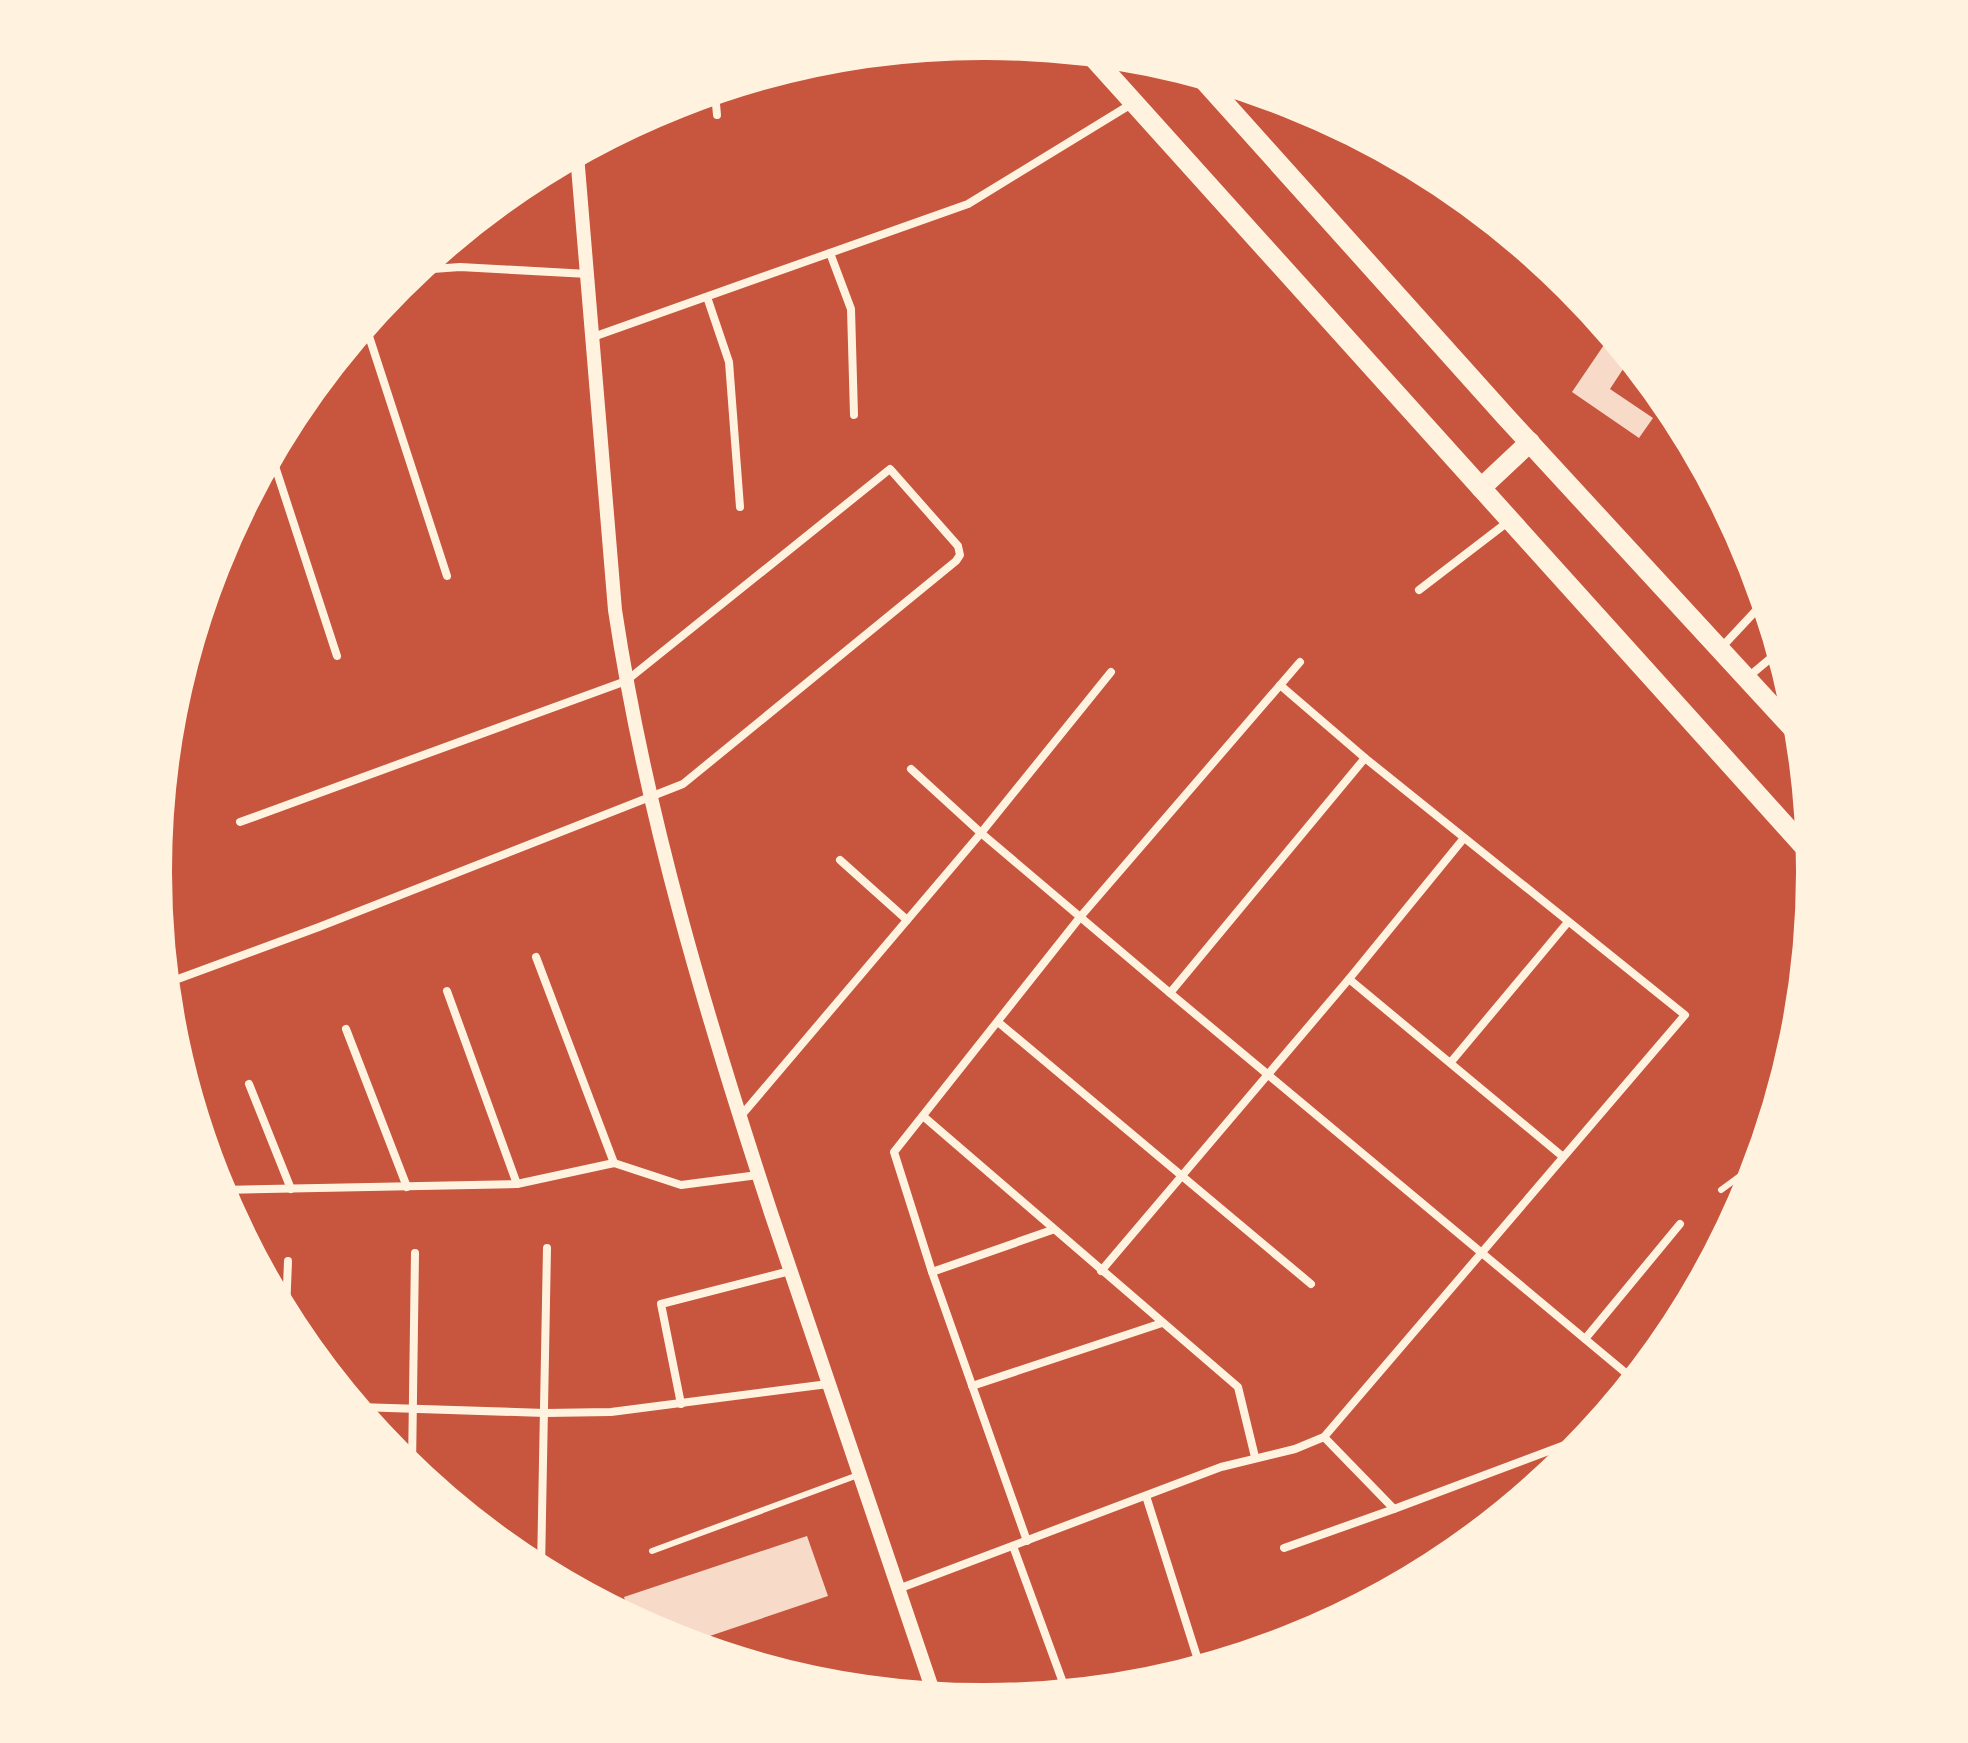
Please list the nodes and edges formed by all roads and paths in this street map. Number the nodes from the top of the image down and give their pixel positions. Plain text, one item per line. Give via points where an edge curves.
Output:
1 (1102, 67) edge
2 (1214, 92) edge
3 (1134, 102) junction
4 (716, 104) edge
5 (717, 115) dead end
6 (578, 166) edge
7 (830, 253) junction
8 (439, 269) edge
9 (588, 274) junction
10 (707, 297) junction
11 (593, 337) junction
12 (370, 338) edge
13 (854, 415) dead end
14 (1530, 442) junction
15 (276, 470) edge
16 (1481, 488) junction
17 (740, 507) dead end
18 (1510, 520) junction
19 (447, 576) dead end
20 (1419, 590) dead end
21 (1755, 612) edge
22 (1719, 649) junction
23 (337, 656) dead end
24 (1769, 659) edge
25 (1300, 662) dead end
26 (1111, 672) dead end
27 (1747, 678) junction
28 (626, 681) junction
29 (1280, 685) junction
30 (1783, 717) edge
31 (1365, 758) junction
32 (911, 769) dead end
33 (649, 798) junction
34 (240, 822) dead end
35 (981, 833) junction
36 (1464, 838) junction
37 (1797, 838) edge
38 (840, 860) dead end
39 (1081, 916) junction
40 (907, 920) junction
41 (1568, 922) junction
42 (536, 957) dead end
43 (177, 979) edge
44 (1349, 979) junction
45 (447, 991) dead end
46 (1170, 993) junction
47 (998, 1022) junction
48 (346, 1029) dead end
49 (1451, 1062) junction
50 (1268, 1074) junction
51 (249, 1084) dead end
52 (923, 1116) junction
53 (739, 1118) junction
54 (1562, 1156) junction
55 (614, 1163) junction
56 (758, 1175) junction
57 (1182, 1176) junction
58 (1738, 1178) edge
59 (517, 1184) junction
60 (407, 1187) junction
61 (291, 1189) junction
62 (235, 1190) edge
63 (1721, 1190) dead end
64 (1680, 1224) dead end
65 (1052, 1230) junction
66 (547, 1248) dead end
67 (1481, 1252) junction
68 (415, 1253) dead end
69 (288, 1261) dead end
70 (790, 1271) junction
71 (1101, 1271) junction
72 (932, 1272) junction
73 (1311, 1284) dead end
74 (287, 1290) edge
75 (1162, 1323) junction
76 (1585, 1339) junction
77 (1625, 1372) edge
78 (828, 1384) junction
79 (972, 1386) junction
80 (681, 1404) junction
81 (372, 1407) edge
82 (413, 1409) junction
83 (545, 1413) junction
84 (1324, 1437) junction
85 (1559, 1447) edge
86 (412, 1450) edge
87 (1255, 1457) junction
88 (858, 1475) junction
89 (1146, 1496) junction
90 (1394, 1509) junction
91 (1027, 1541) junction
92 (1013, 1546) junction
93 (1284, 1548) dead end
94 (652, 1551) dead end
95 (541, 1554) edge
96 (898, 1589) junction
97 (1197, 1656) edge
98 (1062, 1681) edge
99 (930, 1683) edge

1 - 3 highway
2 - 14 highway
3 - 7 street via 968,204
3 - 16 highway
4 - 5 street
6 - 9 street
7 - 10 street
7 - 13 street via 851,309
8 - 9 street
9 - 11 street
10 - 11 street
10 - 17 street via 729,362
11 - 28 street via 615,610
12 - 19 street
14 - 16 highway
14 - 22 highway
15 - 23 street
16 - 18 highway
18 - 20 street
18 - 37 highway
21 - 22 street
22 - 27 highway
24 - 27 street
25 - 29 street
26 - 35 street
27 - 30 highway
28 - 33 street
28 - 33 street via 890,469 958,546 956,561 683,784
28 - 34 street
29 - 31 street
29 - 39 street
31 - 36 street
31 - 46 street
32 - 35 street
33 - 43 street
33 - 53 street
35 - 39 street
35 - 40 street
36 - 41 street
36 - 44 street
38 - 40 street
39 - 46 street
39 - 47 street
40 - 53 street
41 - 49 street
41 - 54 street via 1685,1015
42 - 55 street
44 - 49 street
44 - 50 street
45 - 59 street
46 - 50 street
47 - 52 street
47 - 57 street
48 - 60 street
49 - 54 street
50 - 57 street
50 - 67 street
51 - 61 street
52 - 65 street
52 - 72 street via 894,1152
53 - 56 street
54 - 67 street
55 - 56 street via 681,1185
55 - 59 street
56 - 70 street
57 - 71 street
57 - 73 street
58 - 63 lane
59 - 60 street
60 - 61 street
61 - 62 street
64 - 76 street
65 - 71 street
65 - 72 street
66 - 83 street
67 - 76 street
67 - 84 street
68 - 82 street
69 - 74 street
70 - 78 street
70 - 80 street via 661,1304
71 - 75 street
72 - 79 street
75 - 79 street
75 - 87 street via 1238,1387
76 - 77 street
78 - 80 street
78 - 88 street
79 - 91 street
80 - 83 street
81 - 82 street
82 - 83 street
82 - 86 street
83 - 95 street
84 - 87 street
84 - 90 street
85 - 90 street
87 - 89 street
88 - 94 lane
88 - 96 street
89 - 91 street
89 - 97 street
90 - 93 street
91 - 92 street
92 - 96 street
92 - 98 street
96 - 99 street

